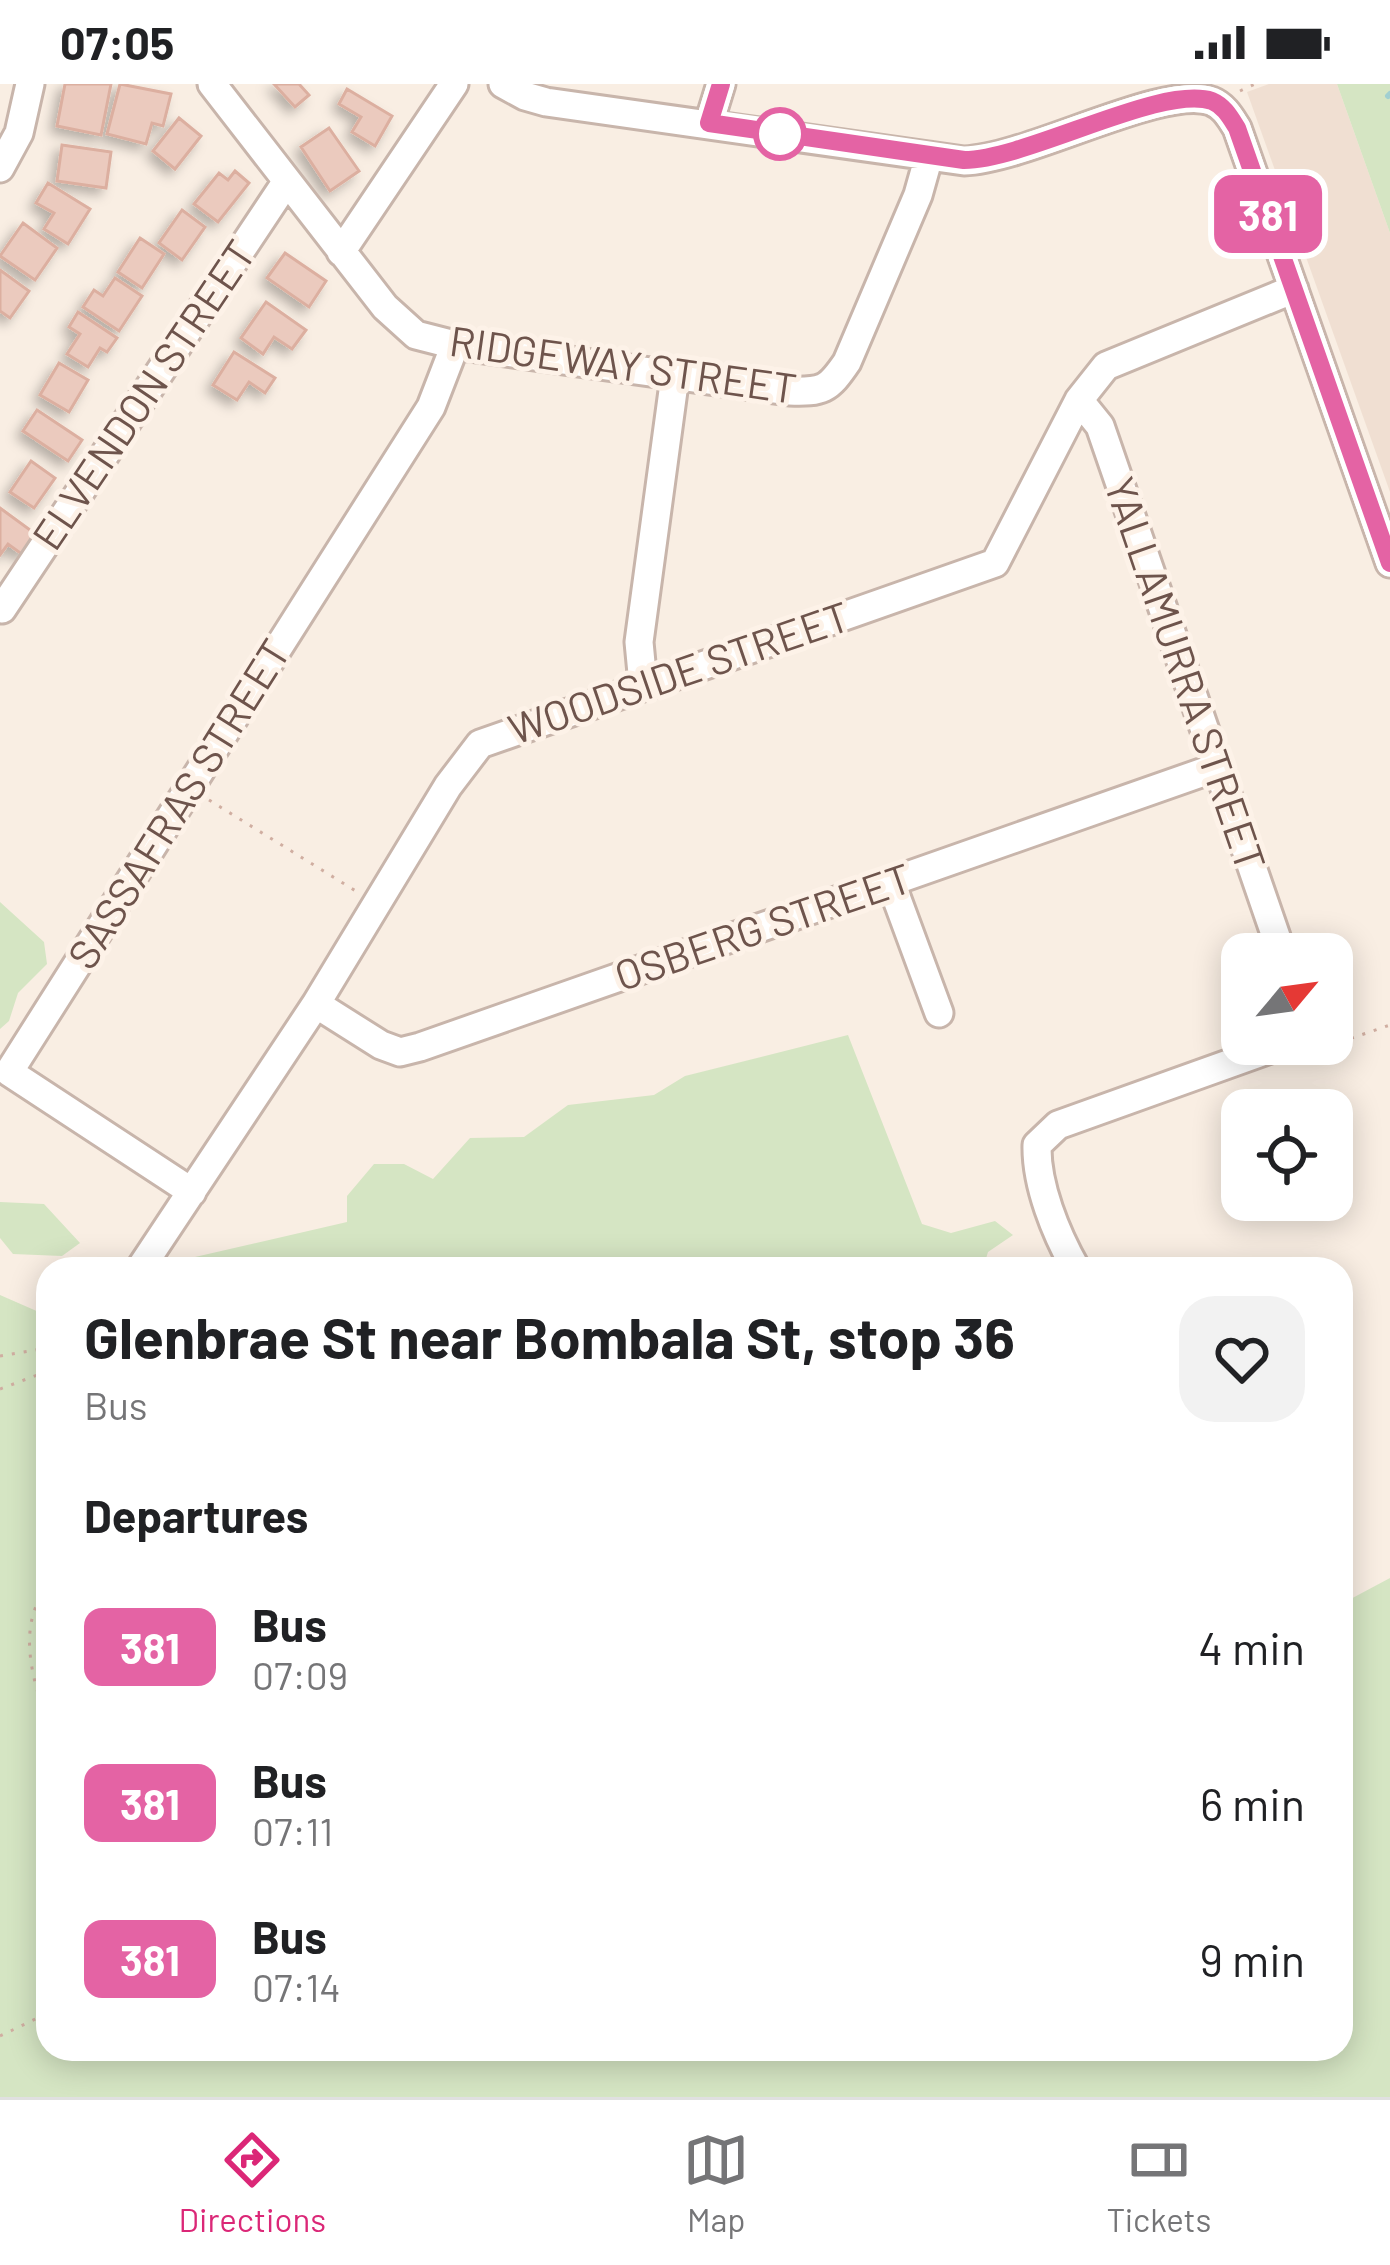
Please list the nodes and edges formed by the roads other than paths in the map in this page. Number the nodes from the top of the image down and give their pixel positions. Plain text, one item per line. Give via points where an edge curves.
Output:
1 (30, 84) edge
2 (212, 84) edge
3 (454, 84) edge
4 (503, 84) edge
5 (721, 84) edge
6 (709, 123) junction
7 (929, 156) junction
8 (0, 168) edge
9 (286, 181) junction
10 (341, 252) junction
11 (1294, 289) junction
12 (455, 346) junction
13 (675, 376) junction
14 (1079, 400) junction
15 (1390, 563) edge
16 (1, 608) edge
17 (644, 684) junction
18 (1215, 768) junction
19 (891, 883) junction
20 (1274, 933) edge
21 (316, 1004) junction
22 (939, 1013) dead end
23 (1225, 1065) edge
24 (192, 1192) junction
25 (148, 1257) edge
26 (1069, 1257) edge

1 - 8 street via 19,134
2 - 9 street, RIDGEWAY STREET
3 - 10 street
4 - 6 street via 535,100
5 - 6 street
6 - 7 street
7 - 11 street via 993,158 1168,99 1217,104 1237,128
7 - 13 street, RIDGEWAY STREET via 833,382 804,392
9 - 10 street, RIDGEWAY STREET
9 - 16 street, ELVENDON STREET
10 - 12 street, RIDGEWAY STREET via 416,334
11 - 14 street, WOODSIDE STREET via 1106,366
11 - 15 street
12 - 13 street, RIDGEWAY STREET
12 - 24 street, SASSAFRAS STREET via 431,407 9,1072
13 - 17 street via 639,642
14 - 17 street, WOODSIDE STREET via 994,562
14 - 18 street, YALLAMURRA STREET via 1100,426
17 - 21 street, WOODSIDE STREET via 480,744
18 - 19 street, OSBERG STREET
18 - 20 street, YALLAMURRA STREET
19 - 21 street, OSBERG STREET via 400,1052
19 - 22 street
21 - 24 street, WOODSIDE STREET
23 - 26 street via 1058,1125 1037,1145 1036,1168
24 - 25 street, WOODSIDE STREET

